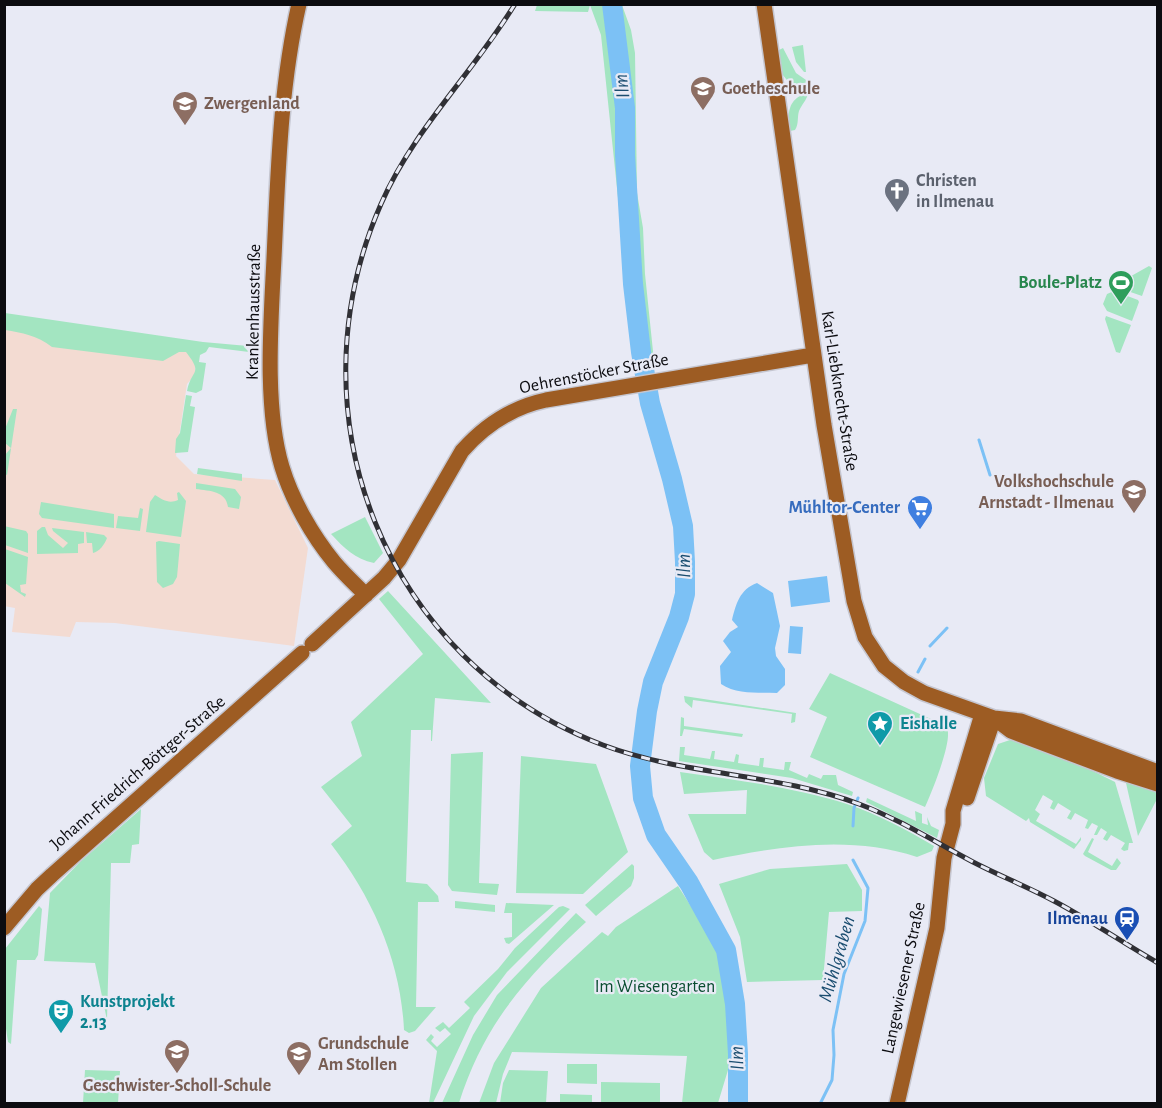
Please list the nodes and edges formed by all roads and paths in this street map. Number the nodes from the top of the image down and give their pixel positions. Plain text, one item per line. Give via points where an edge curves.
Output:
1 (299, 4) edge
2 (764, 4) edge
3 (813, 355) junction
4 (366, 595) junction
5 (307, 648) joint
6 (988, 716) junction
7 (1158, 772) edge
8 (1158, 784) edge
9 (4, 928) edge
10 (897, 1104) edge

1 - 4 street, Krankenhausstraße via 279,163 271,339 273,422 284,471 301,510 333,561
2 - 3 street, Karl-Liebknecht-Straße
3 - 4 street, Oehrenstöcker Straße via 532,403 511,412 481,432 462,451 399,560
3 - 6 street, Karl-Liebknecht-Straße via 852,591 866,637 878,659 896,677 924,693
4 - 5 street, Oehrenstöcker Straße
5 - 9 street, Johann-Friedrich-Böttger-Straße via 52,875
6 - 7 street via 1021,721
6 - 8 street via 1011,731
6 - 10 street, Langewiesener Straße via 962,813 953,824 944,858 937,928

